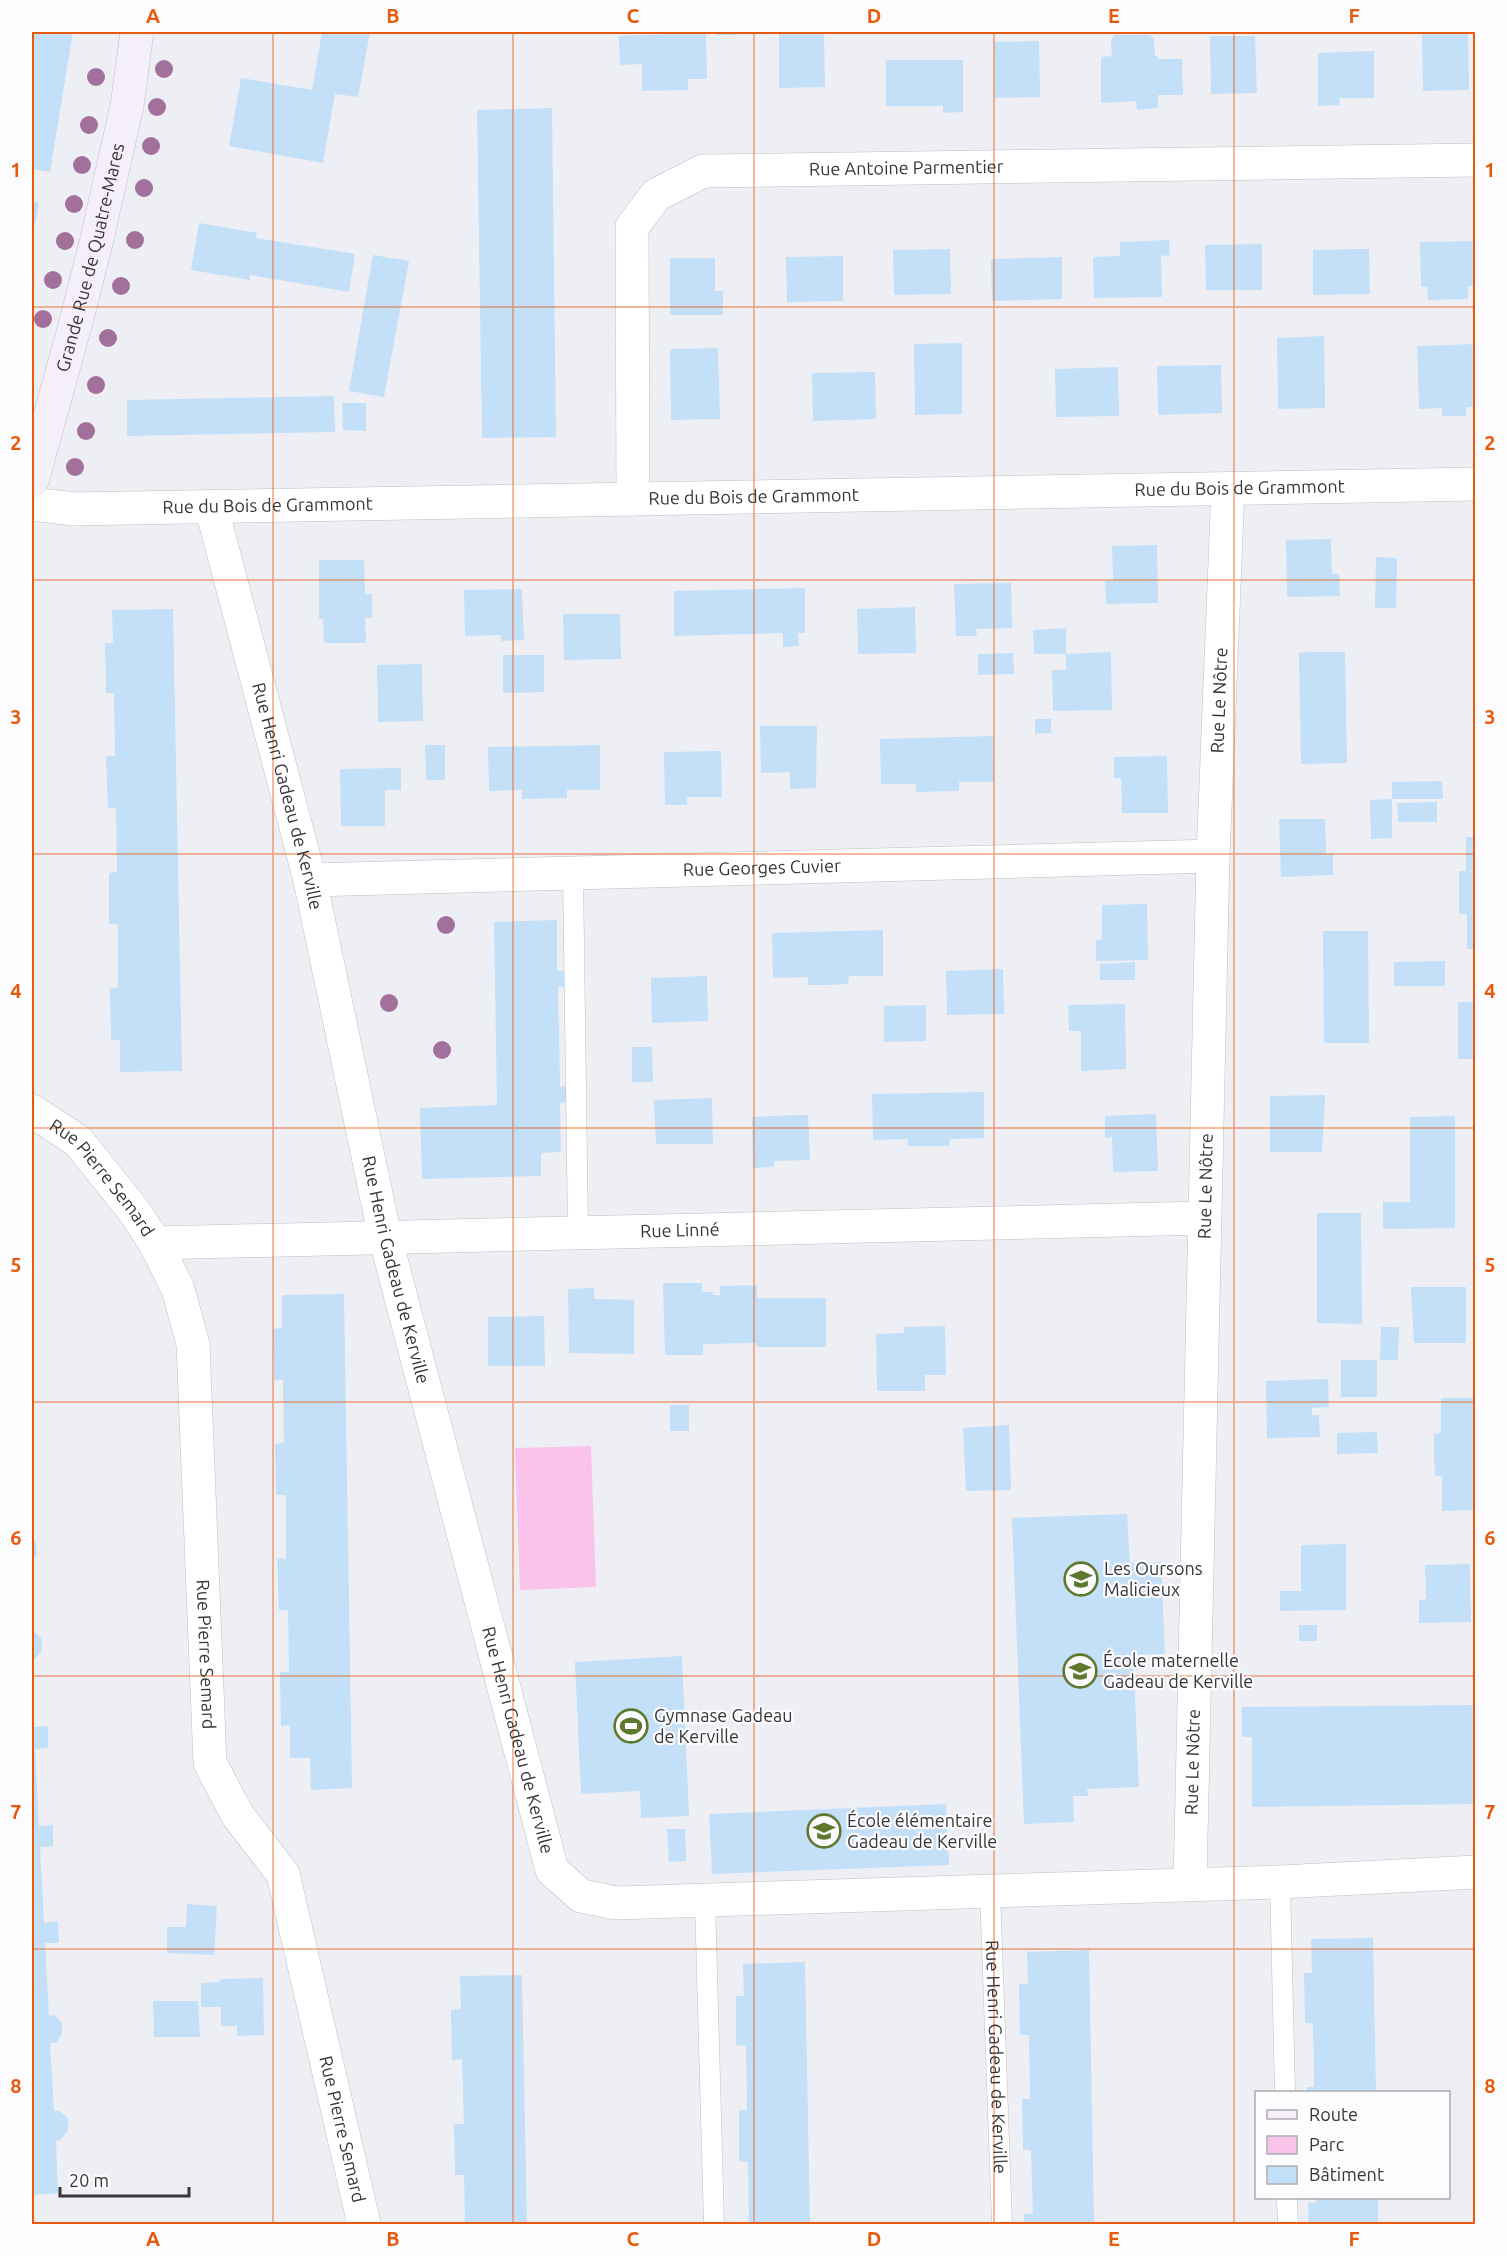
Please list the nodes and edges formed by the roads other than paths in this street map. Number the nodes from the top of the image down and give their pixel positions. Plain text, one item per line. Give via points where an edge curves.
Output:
1 (137, 32) edge
2 (1476, 160) edge
3 (32, 481) edge
4 (1476, 484) edge
5 (1228, 489) junction
6 (633, 499) junction
7 (32, 504) edge
8 (211, 507) junction
9 (1213, 856) junction
10 (573, 873) junction
11 (310, 880) junction
12 (32, 1111) edge
13 (1203, 1218) junction
14 (578, 1233) junction
15 (385, 1237) junction
16 (155, 1243) junction
17 (1476, 1872) edge
18 (1280, 1882) junction
19 (1190, 1884) junction
20 (990, 1891) junction
21 (705, 1900) junction
22 (1285, 2091) edge
23 (1287, 2199) edge
24 (364, 2224) edge
25 (714, 2224) edge
26 (1002, 2224) edge
27 (1288, 2224) edge

1 - 3 main road, Grande Rue de Quatre-Mares via 127,106 96,243
2 - 6 street, Rue Antoine Parmentier via 703,171 656,195 632,227
4 - 5 street, Rue du Bois de Grammont
5 - 6 street, Rue du Bois de Grammont
5 - 9 street, Rue Le Nôtre
6 - 8 street, Rue du Bois de Grammont
7 - 8 street, Rue du Bois de Grammont via 74,509
8 - 11 street, Rue Henri Gadeau de Kerville
9 - 10 street, Rue Georges Cuvier
9 - 13 street, Rue Le Nôtre
10 - 11 street, Rue Georges Cuvier
10 - 14 lane
11 - 15 street, Rue Henri Gadeau de Kerville
12 - 16 street, Rue Pierre Semard via 78,1142
13 - 14 street, Rue Linné
13 - 19 street, Rue Le Nôtre
14 - 15 street, Rue Linné
15 - 16 street, Rue Linné
15 - 21 street, Rue Henri Gadeau de Kerville via 552,1870 581,1896 616,1903
16 - 24 street, Rue Pierre Semard via 178,1288 193,1344 210,1763 238,1816 283,1875
17 - 18 street, Rue Henri Gadeau de Kerville
18 - 19 street, Rue Henri Gadeau de Kerville
18 - 22 lane
19 - 20 street, Rue Henri Gadeau de Kerville
20 - 21 street, Rue Henri Gadeau de Kerville
20 - 26 lane, Rue Henri Gadeau de Kerville
21 - 25 lane
23 - 27 lane

